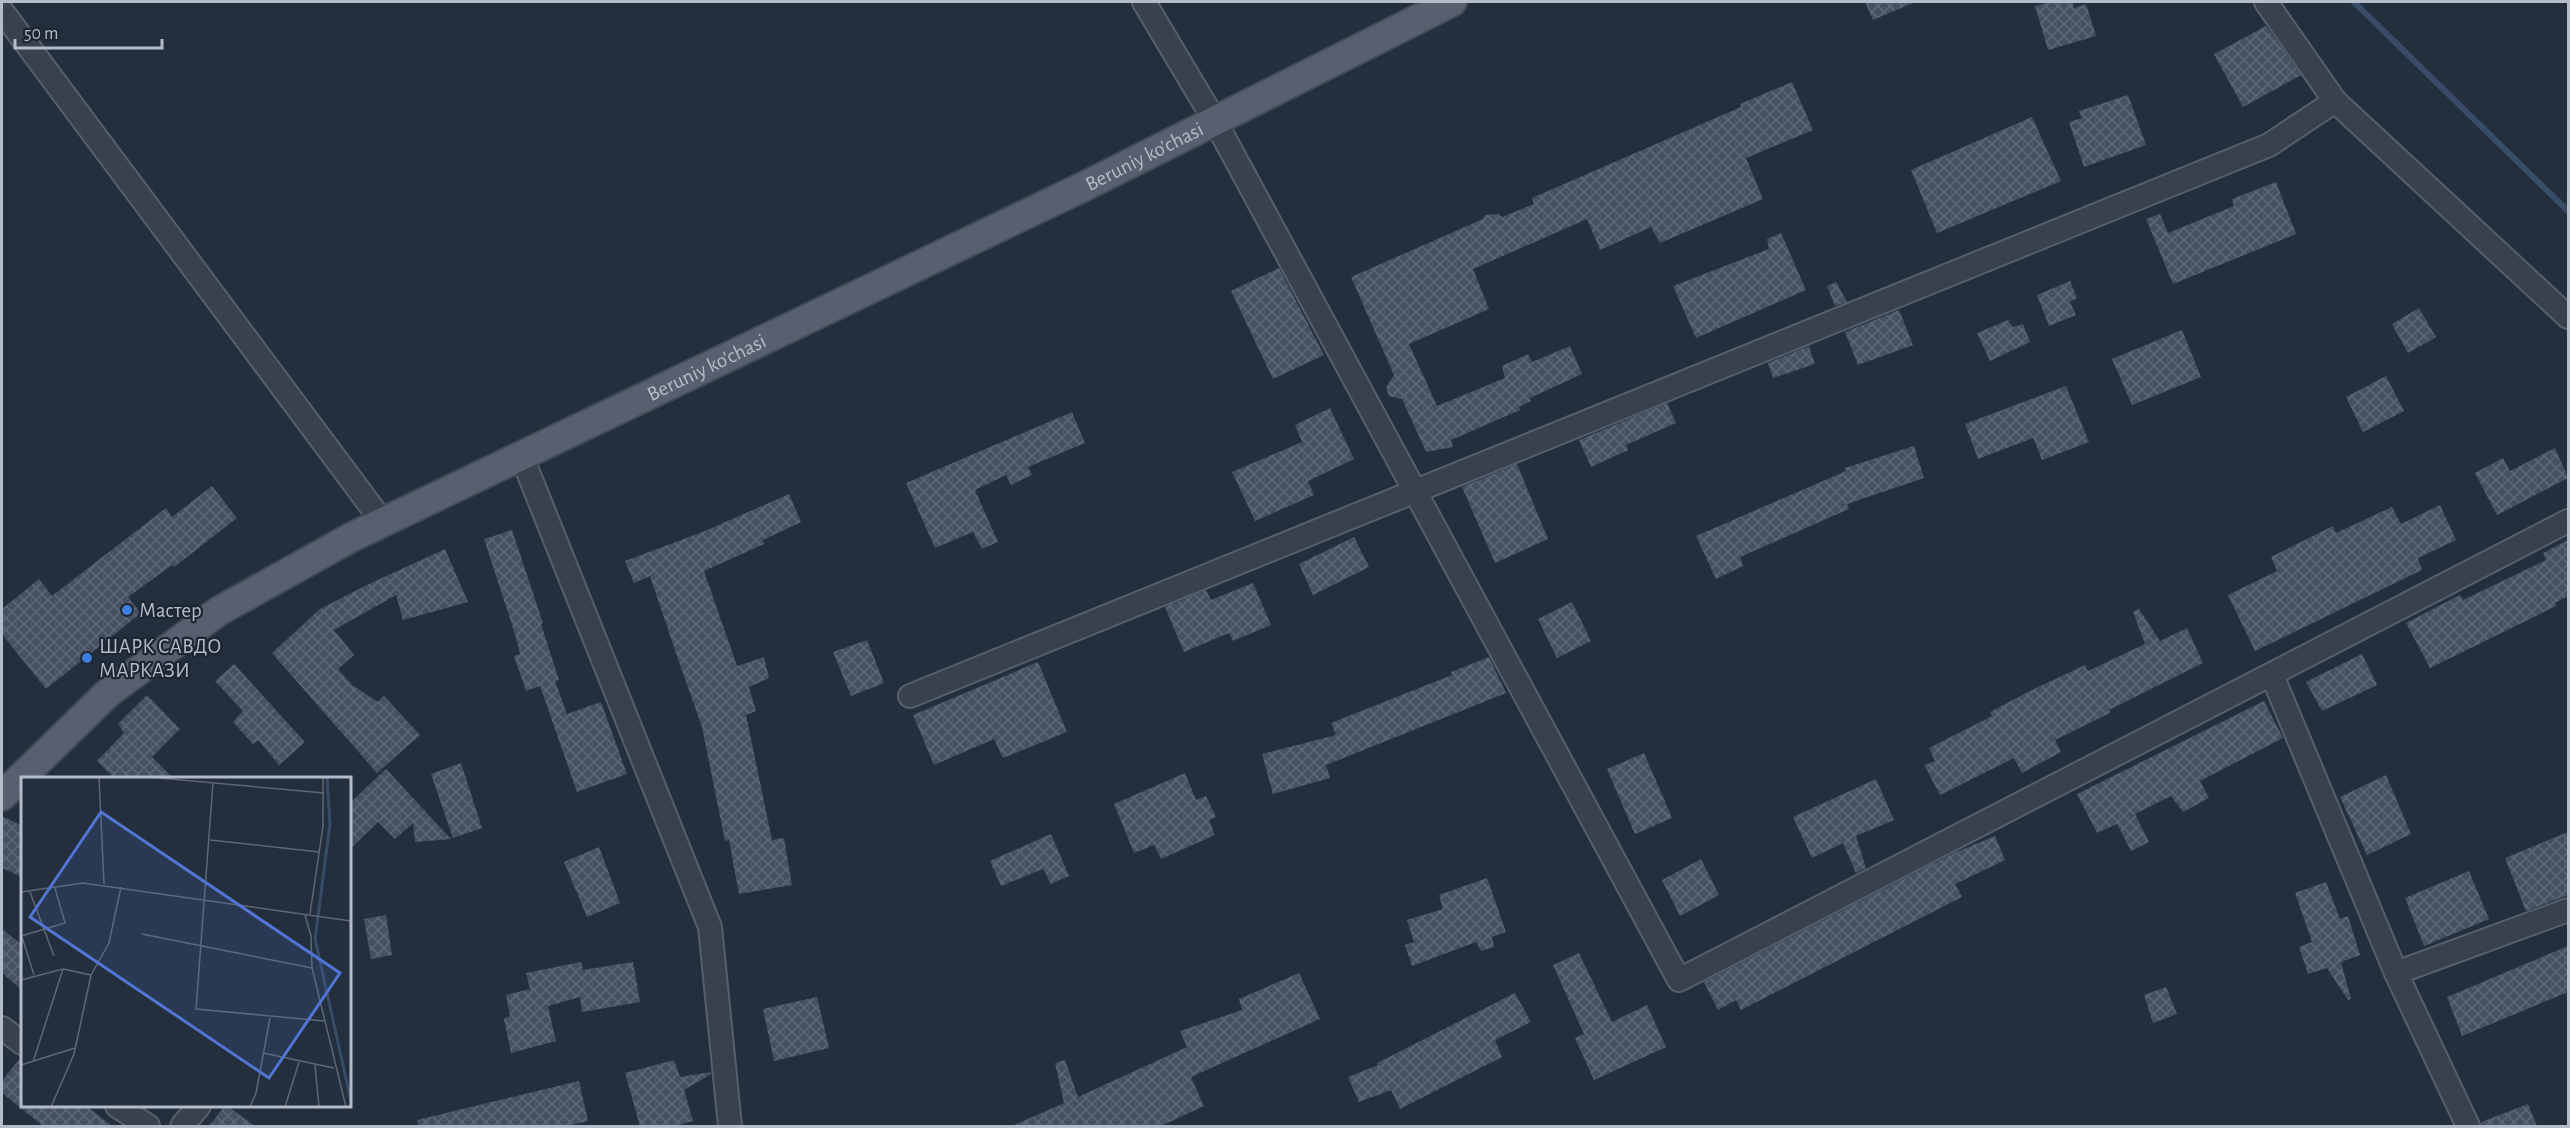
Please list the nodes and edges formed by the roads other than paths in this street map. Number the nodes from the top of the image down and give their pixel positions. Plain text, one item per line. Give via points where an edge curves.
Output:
1 (1144, 2) edge
2 (1452, 2) edge
3 (2266, 2) edge
4 (2, 10) edge
5 (2336, 101) junction
6 (1215, 121) junction
7 (2568, 317) edge
8 (522, 457) junction
9 (1416, 492) junction
10 (382, 521) junction
11 (2568, 521) edge
12 (2272, 675) junction
13 (910, 696) dead end
14 (28, 776) edge
15 (21, 781) edge
16 (2, 796) edge
17 (2568, 910) edge
18 (2396, 974) junction
19 (2, 1029) edge
20 (21, 1041) edge
21 (119, 1107) edge
22 (198, 1107) edge
23 (148, 1126) edge
24 (182, 1126) edge
25 (730, 1126) edge
26 (2468, 1126) edge

1 - 6 street
2 - 6 main road, Beruniy ko'chasi
3 - 5 street
4 - 10 street
5 - 7 street
5 - 9 street via 2269,145
6 - 8 main road, Beruniy ko'chasi
6 - 9 street
8 - 10 main road, Beruniy ko'chasi
8 - 25 street via 710,927
9 - 12 street via 1679,980
9 - 13 street
10 - 14 main road, Beruniy ko'chasi via 219,611 108,693
11 - 12 street
12 - 18 street
15 - 16 main road, Beruniy ko'chasi
17 - 18 street
18 - 26 street
19 - 20 street
21 - 23 street
22 - 24 street

